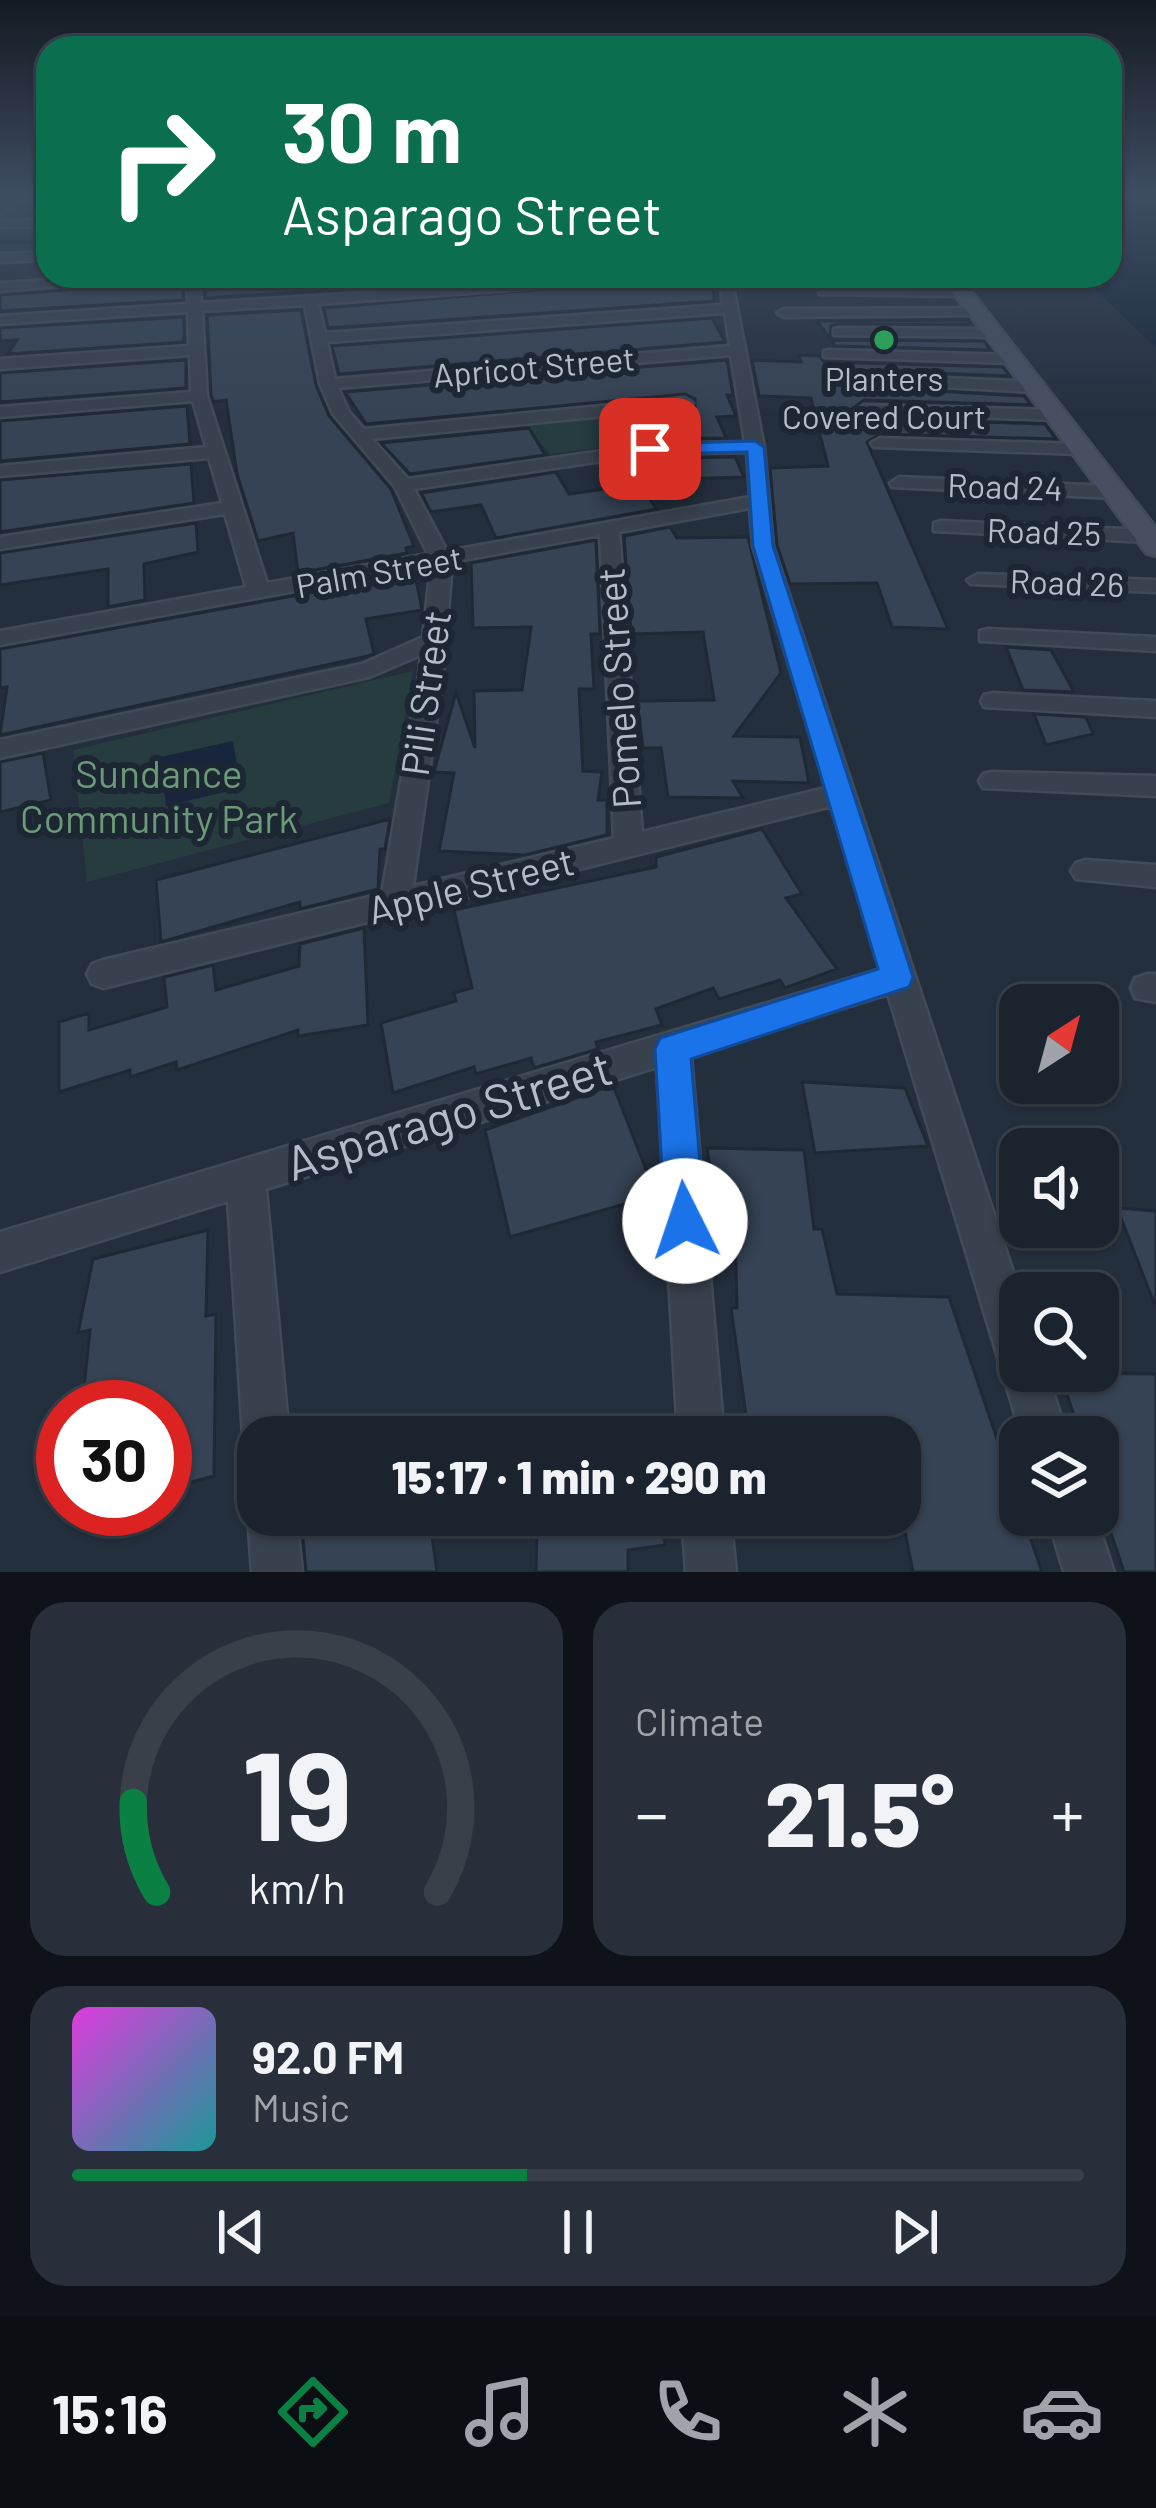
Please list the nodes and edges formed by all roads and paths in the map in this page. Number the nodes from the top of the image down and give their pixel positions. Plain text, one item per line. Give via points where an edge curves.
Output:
1 (36, 285) edge
2 (0, 287) edge
3 (194, 288) edge
4 (502, 288) edge
5 (727, 288) edge
6 (824, 290) dead end
7 (962, 293) edge
8 (311, 300) junction
9 (195, 308) junction
10 (731, 308) junction
11 (784, 313) dead end
12 (0, 320) edge
13 (838, 332) dead end
14 (994, 333) junction
15 (319, 338) junction
16 (196, 350) junction
17 (741, 350) junction
18 (829, 354) dead end
19 (1011, 359) junction
20 (0, 364) edge
21 (854, 380) dead end
22 (328, 384) junction
23 (1036, 387) junction
24 (199, 396) junction
25 (685, 403) dead end
26 (637, 407) junction
27 (864, 410) dead end
28 (0, 412) edge
29 (1044, 415) junction
30 (359, 435) junction
31 (880, 443) dead end
32 (755, 447) junction
33 (650, 449) junction
34 (1080, 449) junction
35 (213, 452) junction
36 (0, 471) edge
37 (899, 483) dead end
38 (403, 485) junction
39 (1111, 492) junction
40 (757, 501) junction
41 (232, 507) junction
42 (941, 527) dead end
43 (609, 528) junction
44 (1151, 541) edge
45 (0, 543) edge
46 (442, 562) junction
47 (978, 580) dead end
48 (1156, 586) edge
49 (259, 593) junction
50 (988, 636) dead end
51 (0, 638) edge
52 (435, 640) junction
53 (1156, 644) edge
54 (369, 670) junction
55 (431, 674) junction
56 (993, 701) dead end
57 (1156, 709) edge
58 (0, 748) edge
59 (992, 781) dead end
60 (1156, 786) edge
61 (837, 795) junction
62 (629, 848) junction
63 (1086, 871) dead end
64 (1156, 876) edge
65 (395, 905) junction
66 (103, 974) dead end
67 (897, 977) junction
68 (673, 1049) junction
69 (246, 1178) junction
70 (0, 1252) edge
71 (999, 1293) edge
72 (264, 1416) edge
73 (699, 1416) edge
74 (274, 1536) edge
75 (708, 1536) edge
76 (1078, 1536) edge
77 (277, 1572) edge
78 (711, 1572) edge
79 (1089, 1572) edge

1 - 2 street
3 - 9 street
4 - 8 street
5 - 10 street
6 - 7 street
7 - 11 street
7 - 14 street
8 - 9 street
8 - 15 street, Pili Street
9 - 12 street
9 - 16 street
10 - 15 street
10 - 17 street
13 - 14 street
14 - 19 street
15 - 22 street, Pili Street
16 - 20 street
16 - 24 street
17 - 22 street, Apricot Street
17 - 32 street
18 - 19 street
19 - 23 street
21 - 23 street
22 - 30 street, Pili Street
23 - 29 street
24 - 28 street
24 - 35 street
25 - 26 street
26 - 30 street
26 - 33 street
27 - 29 street
29 - 34 street
30 - 38 street, Pili Street
31 - 34 street
32 - 33 street
32 - 40 street
33 - 38 street
34 - 39 street
35 - 36 street
35 - 41 street
37 - 39 street, Road 24
38 - 46 street, Pili Street
39 - 44 street
40 - 43 street, Palm Street
40 - 61 street via 763,546
41 - 45 street
41 - 49 street
42 - 44 street, Road 25
43 - 46 street, Palm Street
43 - 62 street, Pomelo Street
46 - 49 street, Palm Street
46 - 52 street, Pili Street
47 - 48 street, Road 26
49 - 51 street, Palm Street
50 - 53 street
52 - 54 street
52 - 55 street, Pili Street
54 - 55 street
54 - 58 street
55 - 65 street, Pili Street
56 - 57 street
59 - 60 street
61 - 62 street, Apple Street
61 - 67 street
62 - 65 street, Apple Street
63 - 64 street
65 - 66 street, Apple Street
67 - 68 street, Asparago Street
67 - 71 street
68 - 69 street, Asparago Street
68 - 73 street
69 - 70 street, Asparago Street
69 - 72 street
74 - 77 street
75 - 78 street
76 - 79 street

